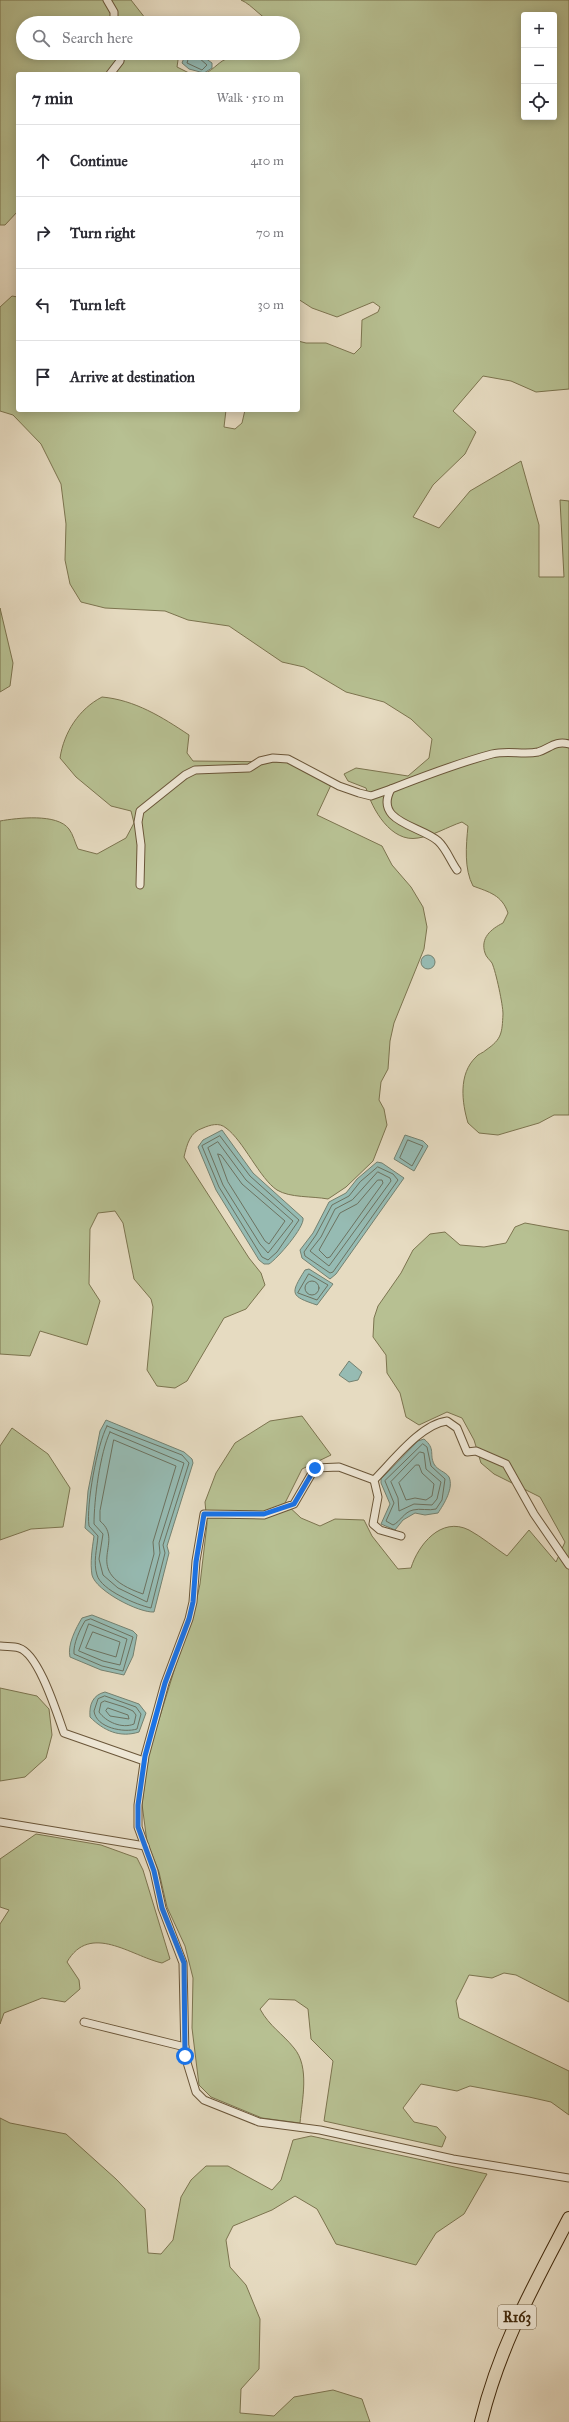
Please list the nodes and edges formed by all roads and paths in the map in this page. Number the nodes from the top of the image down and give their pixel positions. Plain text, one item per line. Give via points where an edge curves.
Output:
1 (107, 0) edge
2 (114, 16) edge
3 (120, 60) edge
4 (111, 72) edge
5 (569, 744) edge
6 (391, 789) junction
7 (457, 870) dead end
8 (140, 885) dead end
9 (374, 1480) junction
10 (401, 1536) dead end
11 (569, 1565) edge
12 (0, 1646) edge
13 (144, 1761) junction
14 (0, 1822) edge
15 (145, 1846) junction
16 (84, 2022) dead end
17 (185, 2048) junction
18 (569, 2178) edge
19 (569, 2218) edge
20 (481, 2422) edge

1 - 2 street
3 - 4 street
5 - 6 street via 557,743 540,752 528,754 493,754
6 - 7 street via 387,796 388,811 395,820 414,827 439,842
6 - 8 street via 371,796 359,793 339,786 288,759 273,758 238,770 195,770 140,811
9 - 10 street via 378,1497 373,1524 380,1530
9 - 11 street via 414,1440 437,1422 448,1421 457,1428 467,1452 476,1451 506,1464 534,1514
9 - 13 street via 339,1467 315,1468 294,1504 264,1514 204,1514 189,1619 165,1683
12 - 13 street via 20,1648 32,1660 42,1675 64,1733
13 - 15 street via 138,1827
14 - 15 street
15 - 17 street via 154,1871 162,1908 184,1963
16 - 17 street
17 - 18 street via 191,2082 196,2092 204,2100 248,2118 320,2130 453,2159
19 - 20 main road, R163 via 514,2324 497,2366

